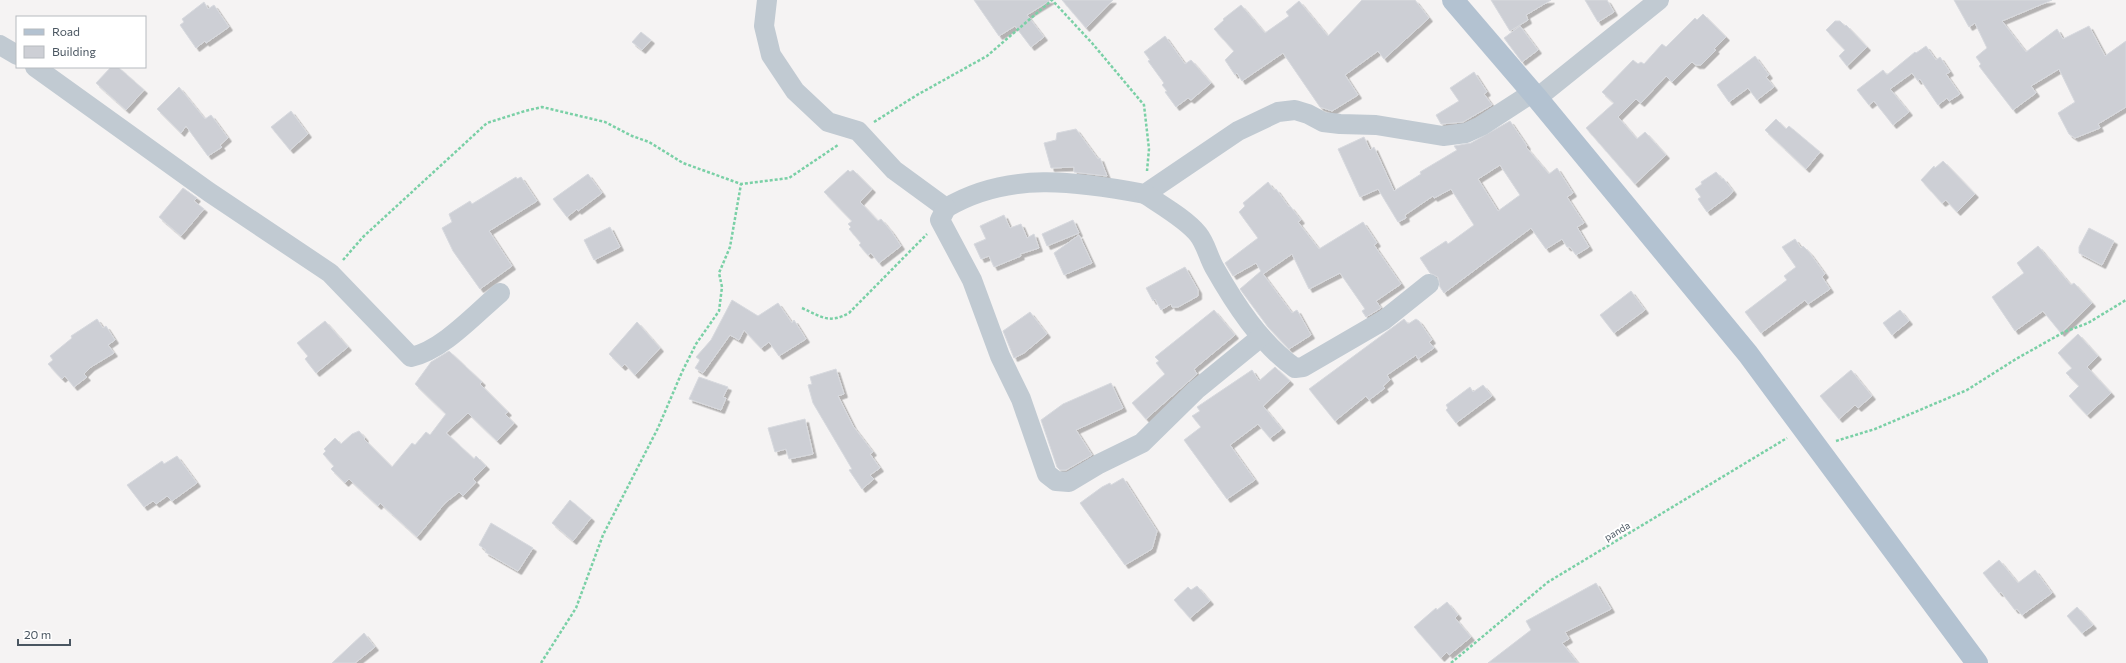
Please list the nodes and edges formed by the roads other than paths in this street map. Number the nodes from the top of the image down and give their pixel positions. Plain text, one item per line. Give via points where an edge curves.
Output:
1 (766, 0) edge
2 (1453, 0) edge
3 (1659, 0) edge
4 (0, 45) edge
5 (16, 54) edge
6 (36, 68) edge
7 (1535, 95) junction
8 (1145, 194) junction
9 (943, 214) junction
10 (1429, 284) dead end
11 (500, 293) dead end
12 (1261, 336) junction
13 (1977, 663) edge

1 - 9 street via 764,26 771,55 795,91 828,122 858,131 894,170
2 - 7 main road
3 - 7 street
4 - 5 street
6 - 11 street via 209,192 330,273 411,357 425,354 464,325
7 - 8 street via 1481,126 1466,133 1448,136 1376,125 1323,122 1295,110 1278,112 1238,131
7 - 13 main road via 1748,354
8 - 9 street via 1096,185 1053,181 1010,184 963,198
8 - 12 street via 1196,232 1231,296
9 - 12 street via 972,280 1000,356 1021,399 1047,474 1056,482 1069,482 1142,443 1196,390
10 - 12 street via 1384,320 1303,367 1295,368

